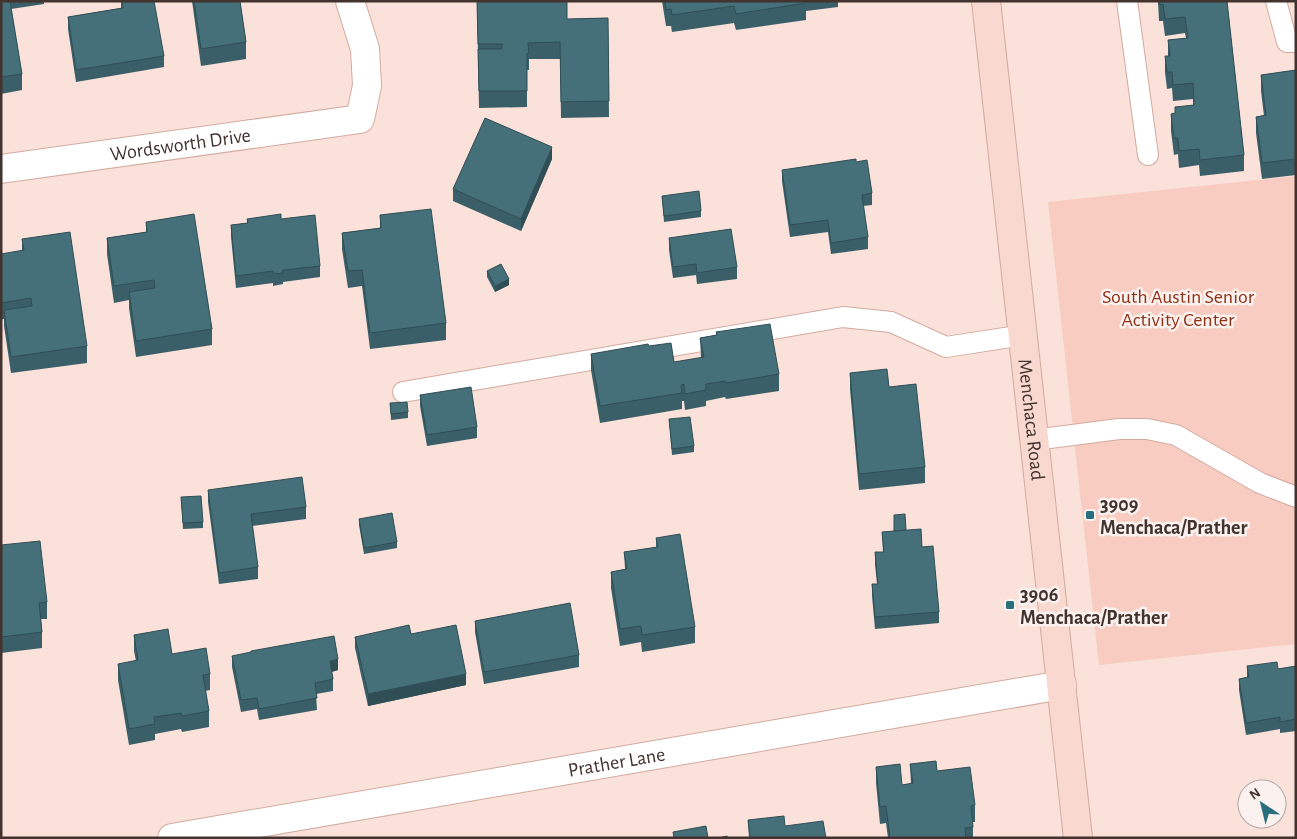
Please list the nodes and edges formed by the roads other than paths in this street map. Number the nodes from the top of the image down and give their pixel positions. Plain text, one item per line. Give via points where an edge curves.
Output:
1 (350, 1) edge
2 (986, 1) edge
3 (1128, 1) edge
4 (1276, 1) edge
5 (1296, 42) edge
6 (1148, 155) dead end
7 (1, 169) edge
8 (1023, 335) junction
9 (403, 392) dead end
10 (1034, 440) junction
11 (1296, 497) edge
12 (1062, 685) junction
13 (172, 838) edge
14 (1078, 838) edge

1 - 7 street, Wordsworth Drive via 365,49 367,86 360,119
2 - 8 main road, Menchaca Road
3 - 6 lane
4 - 5 lane via 1286,42
8 - 9 lane via 946,347 891,322 843,317
8 - 10 main road, Menchaca Road
10 - 11 lane via 1119,429 1147,429 1176,435 1260,483
10 - 12 main road, Menchaca Road
12 - 13 street, Prather Lane
12 - 14 main road, Menchaca Road

